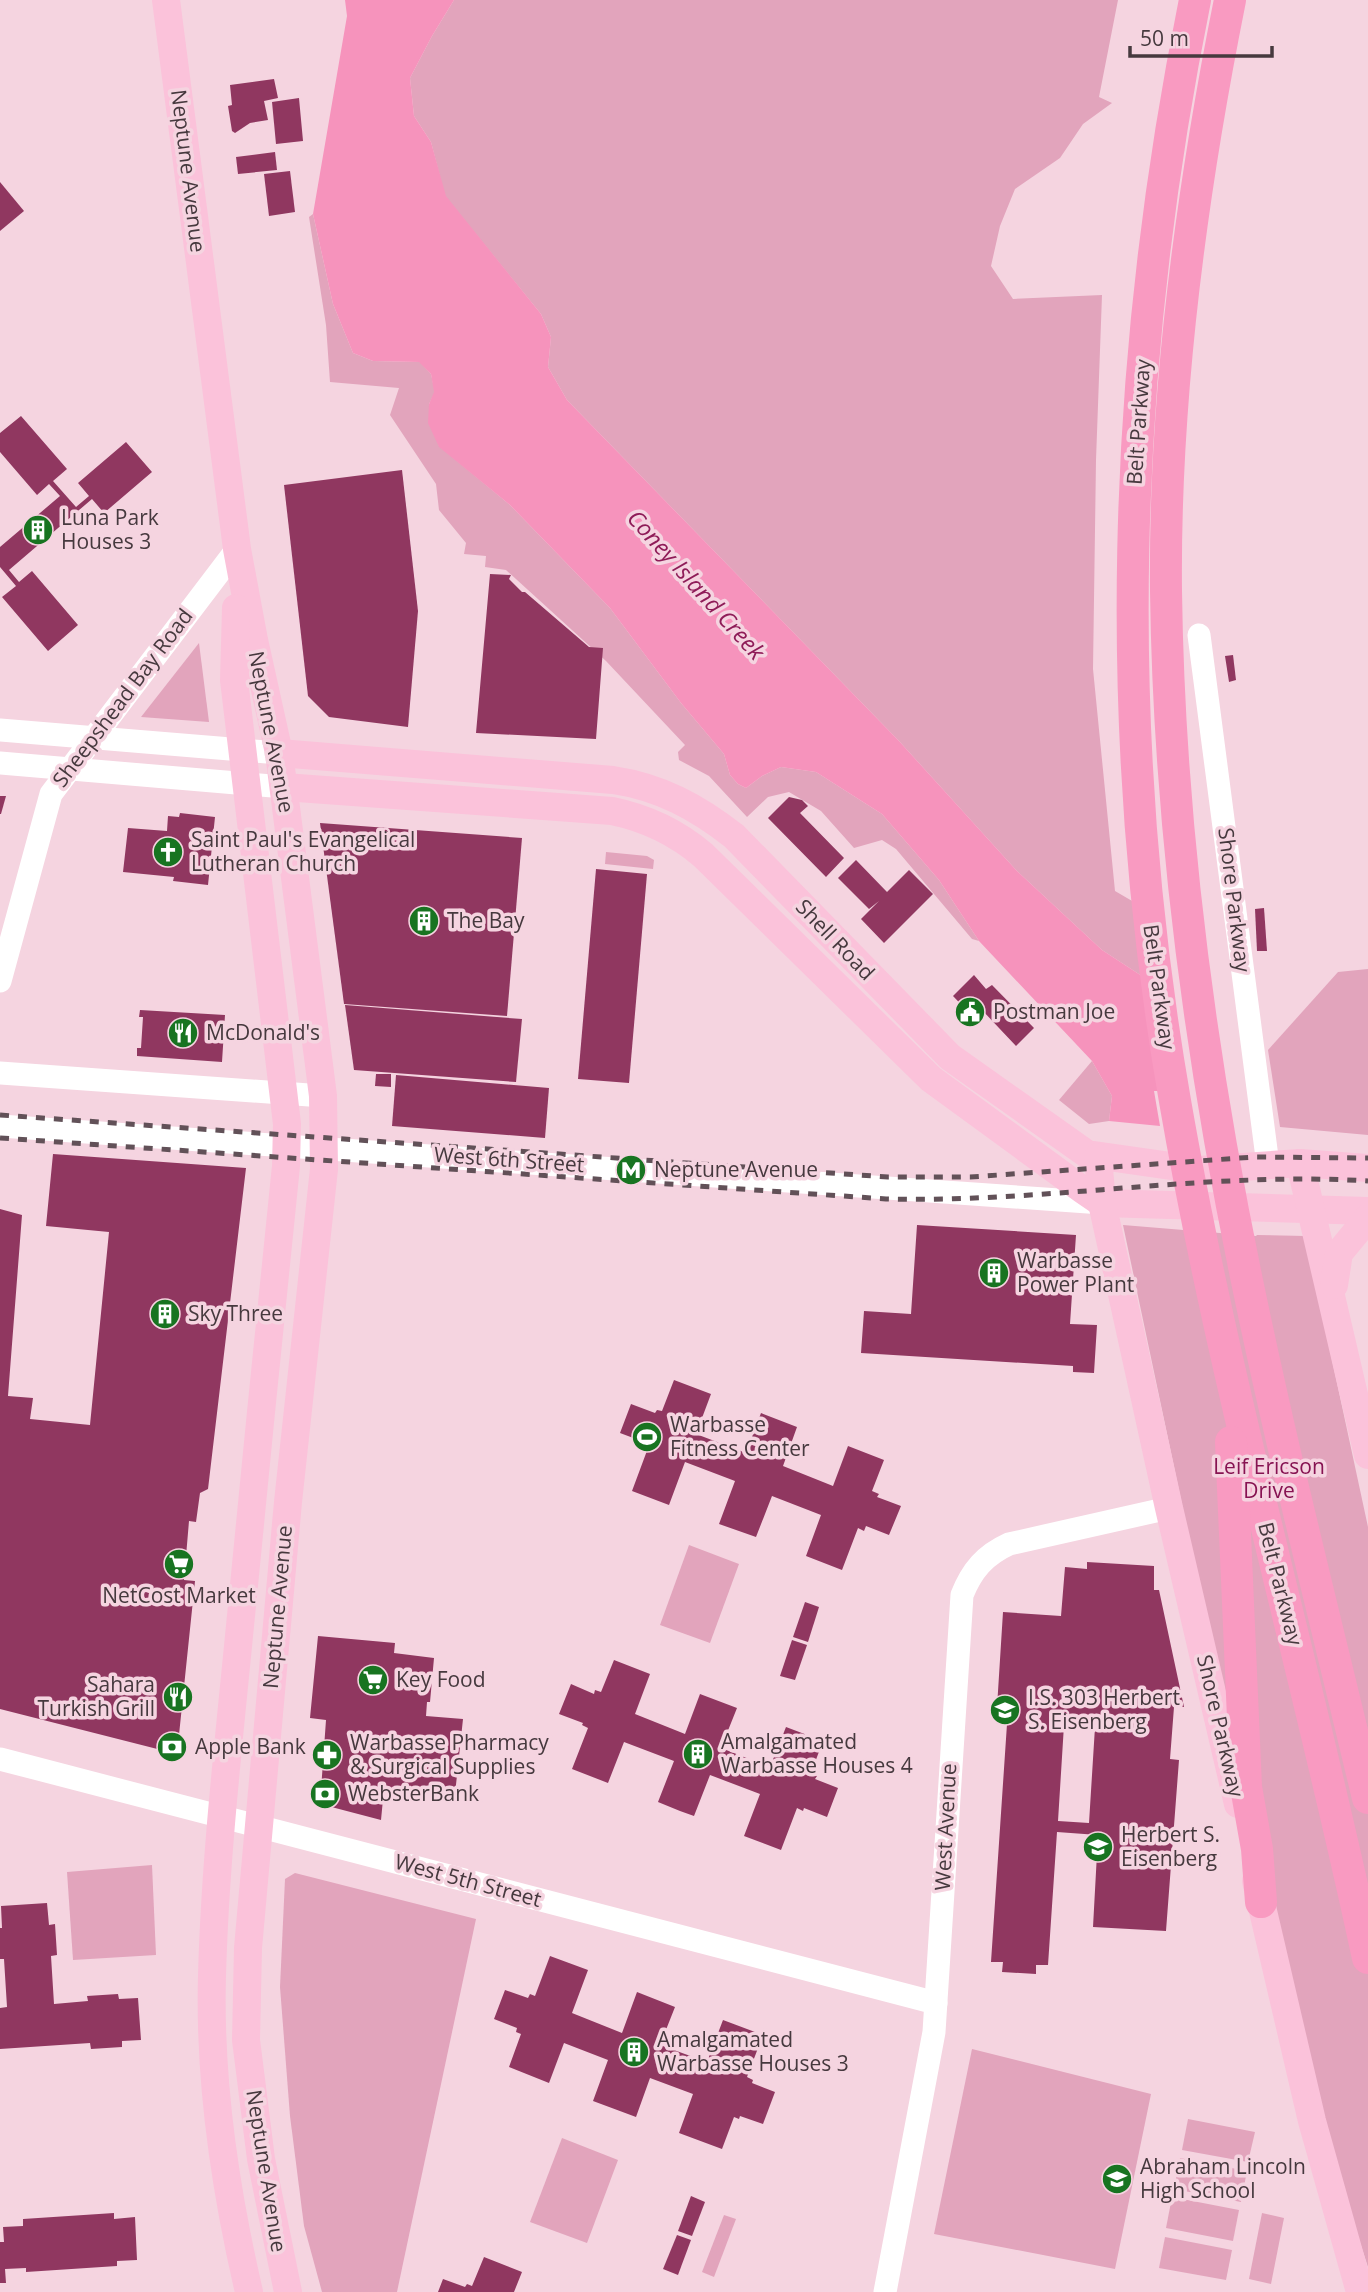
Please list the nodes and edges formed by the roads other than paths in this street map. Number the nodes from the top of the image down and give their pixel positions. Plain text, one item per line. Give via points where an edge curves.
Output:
1 (166, 0) edge
2 (1195, 0) edge
3 (1230, 0) edge
4 (237, 549) junction
5 (1199, 635) dead end
6 (0, 730) edge
7 (94, 738) junction
8 (243, 751) junction
9 (279, 753) junction
10 (0, 763) edge
11 (70, 769) junction
12 (247, 784) junction
13 (284, 787) junction
14 (0, 981) edge
15 (0, 1073) edge
16 (284, 1093) junction
17 (323, 1096) junction
18 (0, 1126) edge
19 (286, 1144) junction
20 (325, 1147) junction
21 (1098, 1157) junction
22 (1300, 1163) junction
23 (1268, 1166) junction
24 (1368, 1168) edge
25 (1102, 1203) junction
26 (1311, 1209) junction
27 (1368, 1211) edge
28 (1368, 1218) edge
29 (1332, 1295) junction
30 (1226, 1360) junction
31 (1368, 1455) edge
32 (1169, 1508) junction
33 (1333, 1652) junction
34 (1368, 1725) edge
35 (0, 1759) edge
36 (1368, 1798) edge
37 (222, 1817) junction
38 (258, 1826) junction
39 (1261, 1902) junction
40 (1368, 1958) edge
41 (936, 2003) junction
42 (249, 2292) edge
43 (288, 2292) edge
44 (884, 2292) edge
45 (1360, 2292) edge

1 - 4 main road, Neptune Avenue
2 - 30 highway, Belt Parkway via 1158,216 1144,339 1134,471 1133,693 1141,844 1156,976 1174,1100
3 - 33 highway, Belt Parkway via 1214,76 1180,331 1166,589 1171,713 1179,836 1213,1096 1247,1280
4 - 7 street, Sheepshead Bay Road
4 - 8 main road, Neptune Avenue via 234,680
4 - 9 main road, Neptune Avenue
5 - 23 street, Shore Parkway
6 - 7 street
7 - 8 street
7 - 11 street, Sheepshead Bay Road
8 - 9 street
8 - 12 main road, Neptune Avenue
9 - 13 main road, Neptune Avenue
9 - 21 main road, Shell Road via 613,780 681,800 734,836 950,1057 1087,1154
10 - 11 street
11 - 12 street
11 - 14 street, Sheepshead Bay Road via 45,810
12 - 13 street
12 - 16 main road, Neptune Avenue
13 - 17 main road, Neptune Avenue
13 - 25 main road, Shell Road via 612,811 677,835 703,855 931,1079
15 - 16 street
16 - 17 street
16 - 19 main road, Neptune Avenue
17 - 20 main road, Neptune Avenue
18 - 19 street, West 6th Street
19 - 20 street, West 6th Street
19 - 37 main road, Neptune Avenue
20 - 25 street, West 6th Street
20 - 38 main road, Neptune Avenue
21 - 23 main road, Shell Road via 1199,1170
21 - 25 main road, Shore Parkway
22 - 23 main road, Shell Road
22 - 24 main road, Shell Road
22 - 26 main road
25 - 26 main road
25 - 32 main road, Shore Parkway
26 - 27 main road
26 - 29 main road
28 - 29 main road via 1339,1253
29 - 31 main road
30 - 39 highway via 1247,1787
30 - 40 highway, Belt Parkway
32 - 39 main road, Shore Parkway
32 - 41 street, West Avenue via 1009,1544 981,1562 970,1576 960,1609
33 - 34 highway
33 - 36 highway, Belt Parkway
35 - 37 street, West 5th Street
37 - 38 street, West 5th Street
37 - 42 main road, Neptune Avenue via 212,1978 214,2071 226,2176
38 - 41 street, West 5th Street
38 - 43 main road, Neptune Avenue via 246,2040 261,2159
39 - 45 main road, Shore Parkway via 1312,2121
41 - 44 street, West Avenue

